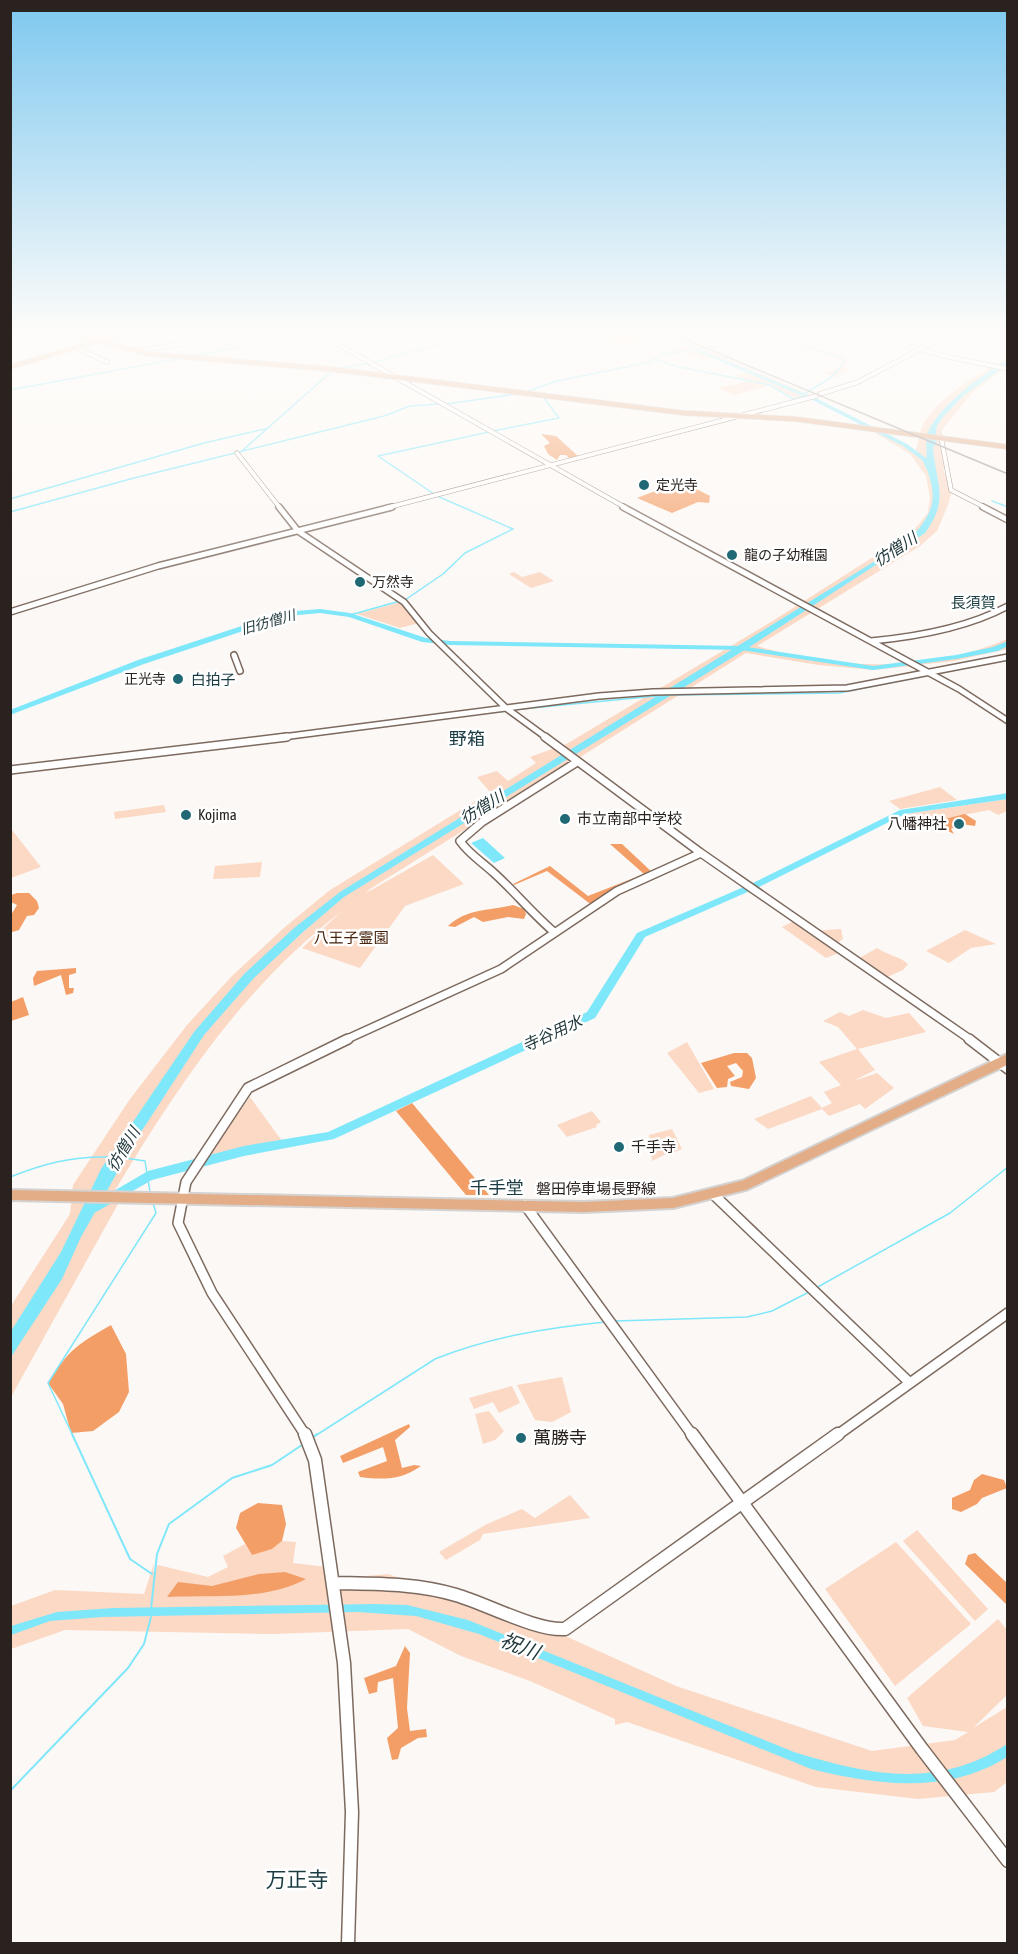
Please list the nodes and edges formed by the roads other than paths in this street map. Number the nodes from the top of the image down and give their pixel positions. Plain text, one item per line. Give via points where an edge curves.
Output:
1 (475, 423) edge
2 (716, 423) edge
3 (823, 423) edge
4 (941, 437) junction
5 (1008, 447) edge
6 (238, 453) dead end
7 (550, 467) junction
8 (1008, 520) edge
9 (298, 531) junction
10 (1008, 606) edge
11 (10, 612) edge
12 (871, 641) junction
13 (234, 655) dead end
14 (1008, 657) edge
15 (240, 671) dead end
16 (927, 672) junction
17 (506, 708) junction
18 (1008, 722) edge
19 (577, 761) junction
20 (10, 770) edge
21 (701, 854) junction
22 (554, 932) junction
23 (1005, 1064) edge
24 (713, 1194) junction
25 (10, 1195) edge
26 (182, 1199) junction
27 (525, 1205) junction
28 (1008, 1313) edge
29 (910, 1383) junction
30 (742, 1503) junction
31 (333, 1583) junction
32 (1008, 1861) edge
33 (348, 1944) edge

1 - 7 street
2 - 7 street
3 - 4 main road
4 - 5 main road
4 - 8 street via 951,490
6 - 9 street
7 - 9 street
7 - 12 street
9 - 11 street via 142,571
9 - 17 street via 403,601 429,633
10 - 12 street via 923,633
12 - 16 street
13 - 15 street
14 - 16 street
16 - 17 street via 837,689 653,692
16 - 18 street
17 - 19 street
17 - 20 street
19 - 21 street
19 - 22 street via 482,822 460,842
21 - 22 street via 617,891
21 - 23 street
22 - 26 street via 501,969 253,1083 194,1170
23 - 24 main road, 磐田停車場長野線 via 783,1169
24 - 27 main road, 磐田停車場長野線 via 634,1206
24 - 29 street
25 - 26 main road, 磐田停車場長野線
26 - 27 main road, 磐田停車場長野線
26 - 31 street via 180,1231 212,1293 308,1439 315,1460
27 - 30 street
28 - 29 street
29 - 30 street
30 - 31 street via 572,1626 559,1630 466,1597 419,1586
30 - 32 street
31 - 33 street via 351,1766

